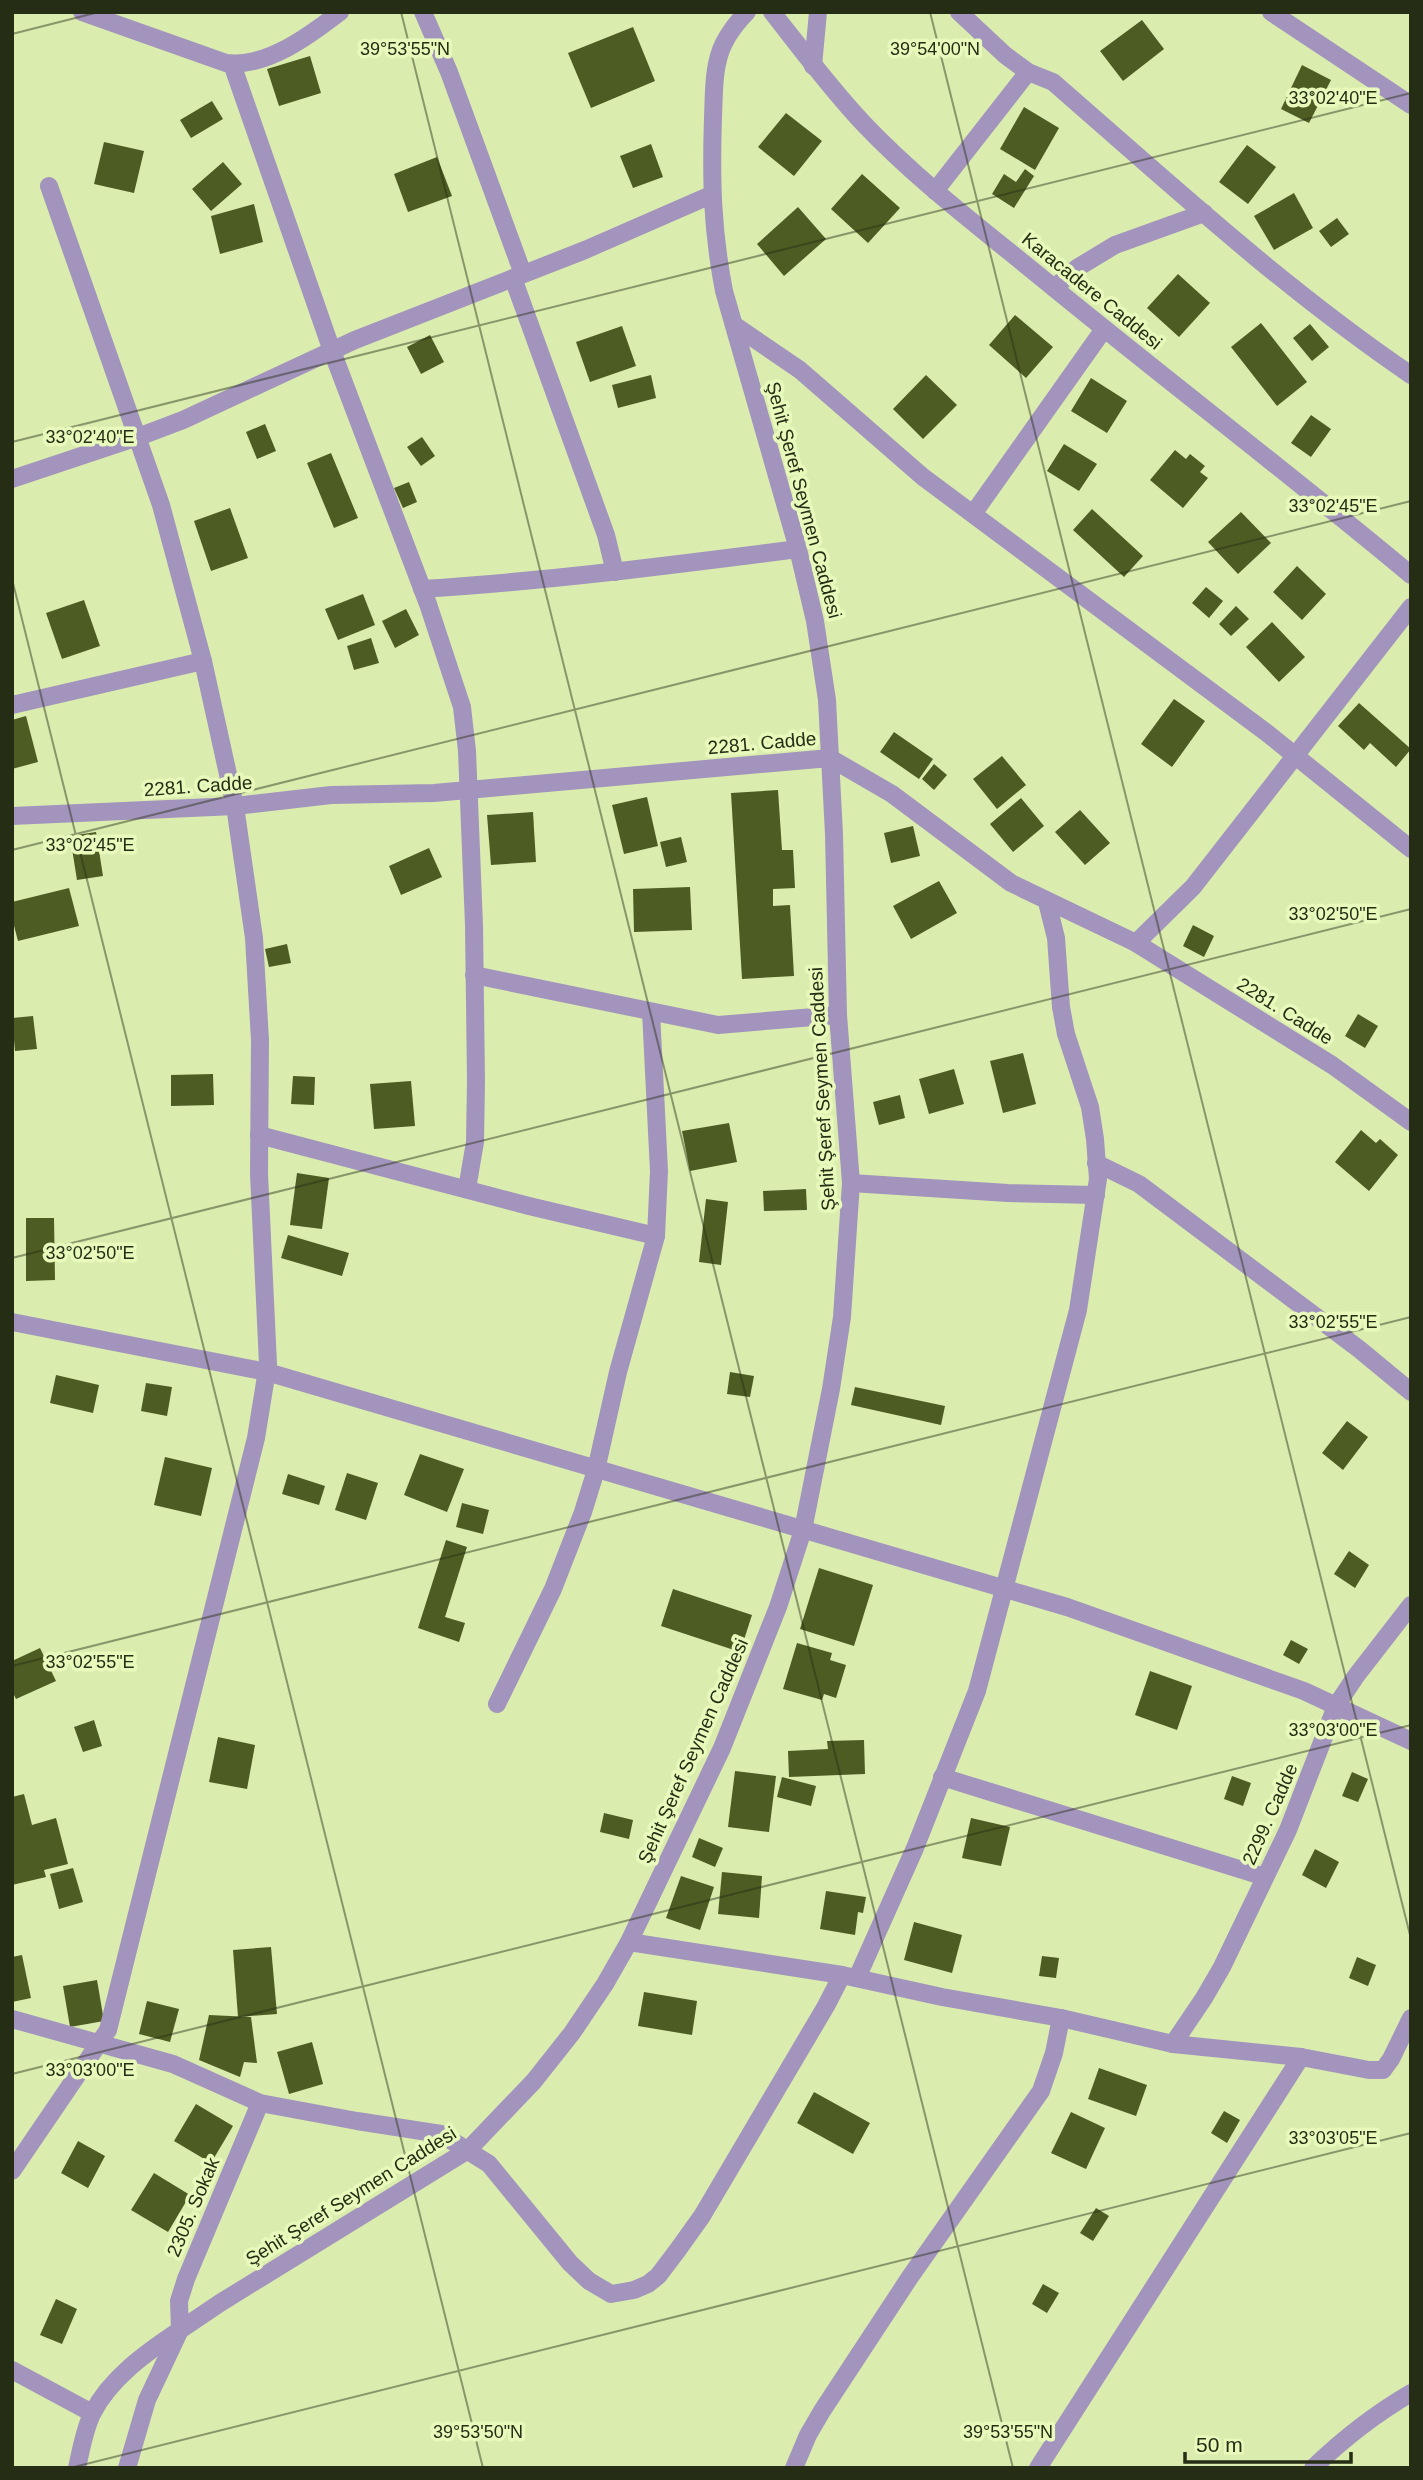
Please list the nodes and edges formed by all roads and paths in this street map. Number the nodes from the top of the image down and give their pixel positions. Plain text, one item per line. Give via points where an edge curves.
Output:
1 (82, 12) edge
2 (340, 12) edge
3 (423, 12) edge
4 (747, 12) edge
5 (772, 12) edge
6 (818, 12) edge
7 (959, 12) edge
8 (1270, 12) edge
9 (232, 64) junction
10 (813, 66) junction
11 (1028, 72) junction
12 (1411, 105) edge
13 (49, 186) dead end
14 (935, 191) junction
15 (711, 195) junction
16 (1204, 213) junction
17 (518, 276) junction
18 (1054, 288) junction
19 (734, 325) junction
20 (1104, 329) junction
21 (332, 351) junction
22 (1411, 375) edge
23 (138, 437) junction
24 (12, 479) edge
25 (973, 514) junction
26 (798, 549) junction
27 (615, 572) junction
28 (1411, 575) edge
29 (422, 589) junction
30 (1411, 607) edge
31 (202, 661) junction
32 (12, 705) edge
33 (1296, 757) junction
34 (830, 758) junction
35 (469, 790) junction
36 (235, 806) junction
37 (12, 816) edge
38 (1411, 849) edge
39 (1047, 902) junction
40 (1136, 943) junction
41 (474, 975) junction
42 (652, 1012) junction
43 (838, 1016) junction
44 (1410, 1120) edge
45 (259, 1135) junction
46 (1096, 1163) junction
47 (851, 1183) junction
48 (467, 1189) junction
49 (1096, 1195) junction
50 (656, 1236) junction
51 (12, 1322) edge
52 (267, 1372) junction
53 (1411, 1392) edge
54 (596, 1469) junction
55 (803, 1530) junction
56 (1006, 1588) junction
57 (1411, 1605) edge
58 (497, 1704) dead end
59 (1336, 1706) junction
60 (1411, 1741) edge
61 (942, 1777) junction
62 (1265, 1877) junction
63 (629, 1942) junction
64 (849, 1976) junction
65 (1061, 2018) junction
66 (1411, 2018) edge
67 (12, 2019) edge
68 (99, 2042) junction
69 (1172, 2044) junction
70 (1301, 2057) junction
71 (260, 2103) junction
72 (467, 2150) junction
73 (12, 2171) edge
74 (180, 2330) junction
75 (12, 2370) edge
76 (1411, 2393) edge
77 (92, 2413) junction
78 (77, 2468) edge
79 (127, 2468) edge
80 (794, 2468) edge
81 (1038, 2468) edge
82 (1313, 2468) edge

1 - 9 street
2 - 9 street via 277,53
3 - 17 street via 449,72
4 - 15 street, Şehit Şeref Seymen Caddesi via 723,44 716,71
5 - 10 street, Karacadere Caddesi
6 - 10 street
7 - 11 street
8 - 12 street
9 - 21 street
10 - 14 street, Karacadere Caddesi via 865,125
11 - 14 street
11 - 16 street via 1053,82
13 - 23 street
14 - 18 street, Karacadere Caddesi
15 - 17 street
15 - 19 street, Şehit Şeref Seymen Caddesi via 716,249
16 - 18 street via 1115,245
16 - 22 street via 1365,344
17 - 21 street
17 - 27 street
18 - 20 street, Karacadere Caddesi
19 - 25 street via 800,370 923,477
19 - 26 street, Şehit Şeref Seymen Caddesi
20 - 25 street
20 - 28 street, Karacadere Caddesi
21 - 23 street
21 - 29 street
23 - 24 street
23 - 31 street
25 - 33 street
26 - 27 street
26 - 34 street, Şehit Şeref Seymen Caddesi via 815,621
27 - 29 street
29 - 35 street via 462,707
30 - 33 street
31 - 32 street
31 - 36 street
33 - 38 street
33 - 40 street via 1193,887
34 - 35 street, 2281. Cadde
34 - 39 street, 2281. Cadde via 891,794 1011,884
34 - 43 street, Şehit Şeref Seymen Caddesi
35 - 36 street, 2281. Cadde via 331,795
35 - 41 street
36 - 37 street, 2281. Cadde
36 - 45 street via 257,975
39 - 40 street, 2281. Cadde
39 - 46 street via 1056,938 1066,1034 1090,1107
40 - 44 street, 2281. Cadde via 1332,1065
41 - 42 street
41 - 48 street via 476,1114
42 - 43 street via 718,1025
42 - 50 street via 659,1171
43 - 47 street, Şehit Şeref Seymen Caddesi
45 - 48 street
45 - 52 street
46 - 49 street
46 - 53 street via 1139,1184
47 - 49 street
47 - 55 street, Şehit Şeref Seymen Caddesi via 842,1317
48 - 50 street
49 - 56 street via 1079,1310
50 - 54 street
51 - 52 street
52 - 54 street
52 - 68 street via 256,1438 108,2030
54 - 55 street
54 - 58 street via 553,1588
55 - 56 street
55 - 63 street, Şehit Şeref Seymen Caddesi via 727,1735
56 - 59 street via 1067,1606
56 - 61 street via 977,1691
57 - 59 street, 2299. Cadde
59 - 60 street
59 - 62 street, 2299. Cadde via 1304,1794
61 - 62 street
61 - 64 street via 905,1872
62 - 69 street, 2299. Cadde via 1222,1966
63 - 64 street
63 - 72 street, Şehit Şeref Seymen Caddesi via 572,2033 534,2081
64 - 65 street
64 - 72 street via 826,2006 702,2216 648,2284 611,2294 589,2281 489,2164
65 - 69 street
65 - 80 street via 1041,2091 822,2411
66 - 70 street via 1383,2070
67 - 68 street
68 - 71 street via 173,2064
68 - 73 street
69 - 70 street
70 - 81 street
71 - 72 street via 440,2134
71 - 74 street, 2305. Sokak via 186,2279 179,2301
72 - 74 street, Şehit Şeref Seymen Caddesi
74 - 77 street, Şehit Şeref Seymen Caddesi via 128,2368
74 - 79 street via 147,2400
75 - 77 street
76 - 82 street via 1359,2428
77 - 78 street

